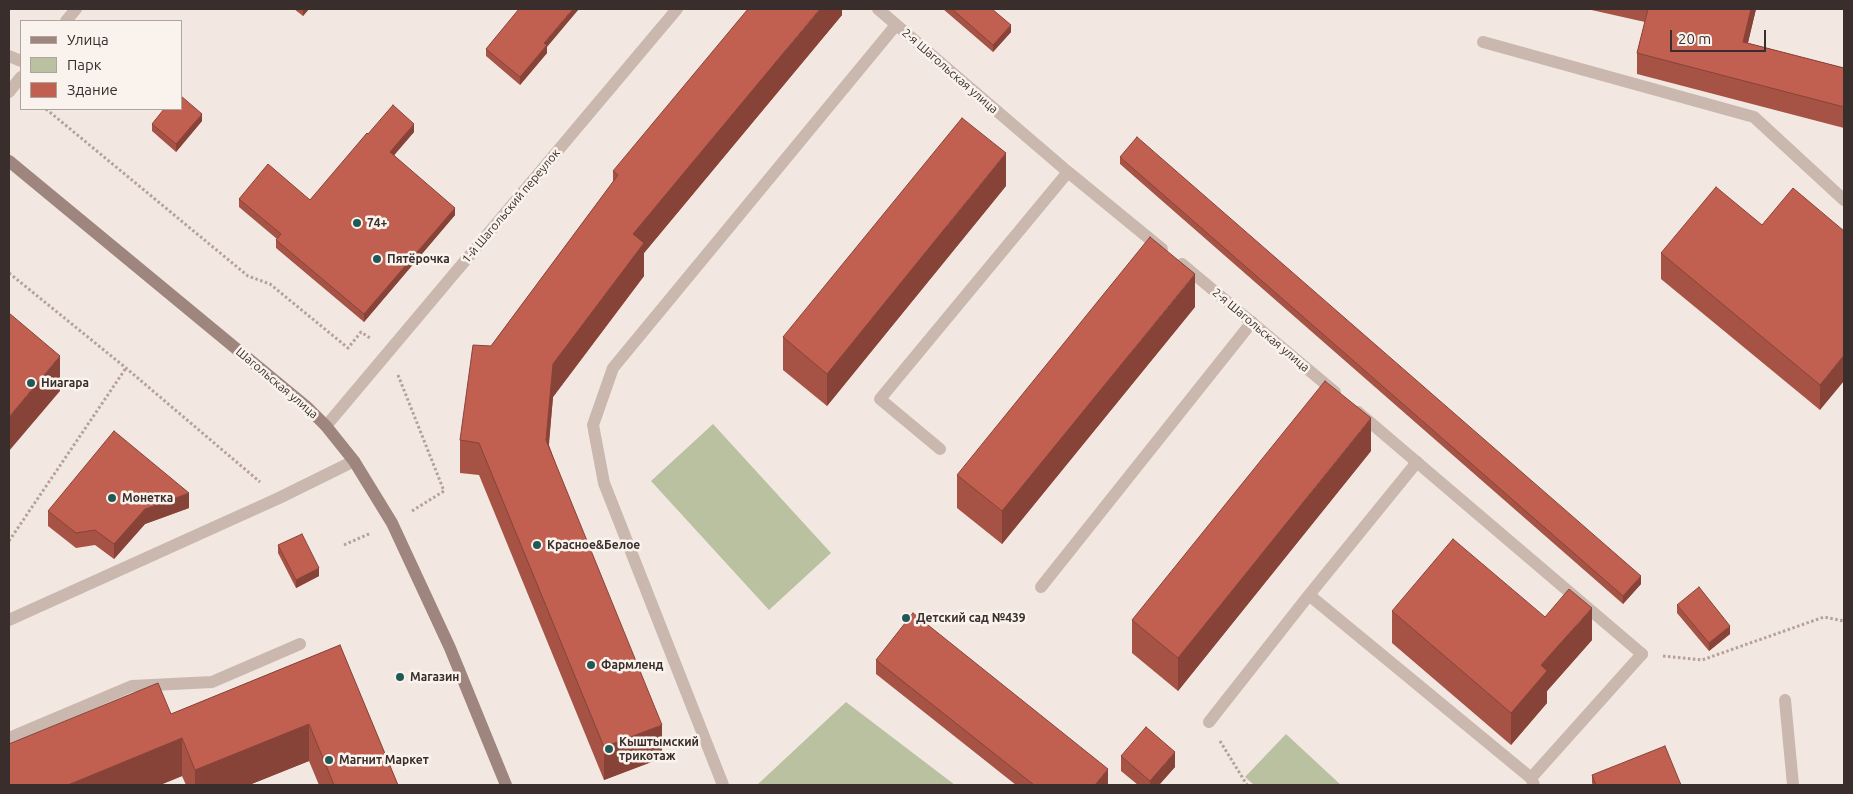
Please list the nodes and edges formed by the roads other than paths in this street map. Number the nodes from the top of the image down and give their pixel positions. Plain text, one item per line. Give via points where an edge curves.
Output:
1 (76, 9) edge
2 (677, 9) edge
3 (878, 9) edge
4 (67, 20) edge
5 (896, 24) junction
6 (1483, 42) dead end
7 (20, 78) edge
8 (9, 92) edge
9 (9, 161) edge
10 (1068, 172) junction
11 (1844, 200) edge
12 (1252, 322) junction
13 (326, 426) junction
14 (940, 449) dead end
15 (354, 461) junction
16 (1417, 462) junction
17 (1041, 587) dead end
18 (1309, 595) junction
19 (9, 620) edge
20 (300, 644) dead end
21 (1785, 700) dead end
22 (1210, 722) road end
23 (9, 738) edge
24 (1532, 782) edge
25 (506, 785) edge
26 (723, 785) edge
27 (1793, 785) edge

1 - 4 street
2 - 13 street, 1-й Шагольский переулок
3 - 5 street, 2-я Шагольская улица
5 - 10 street, 2-я Шагольская улица
5 - 26 street via 613,368 593,425 604,483
6 - 11 street via 1754,117
7 - 8 street
9 - 13 main road, Шагольская улица
10 - 12 street, 2-я Шагольская улица
10 - 14 street via 880,400
12 - 16 street, 2-я Шагольская улица
12 - 17 street
13 - 15 main road, Шагольская улица
15 - 19 street via 280,498
15 - 25 main road, Шагольская улица via 392,523 450,648
16 - 18 street
16 - 24 street, 2-я Шагольская улица via 1642,654
18 - 22 street
18 - 24 street
20 - 23 street via 212,682 132,686
21 - 27 street

